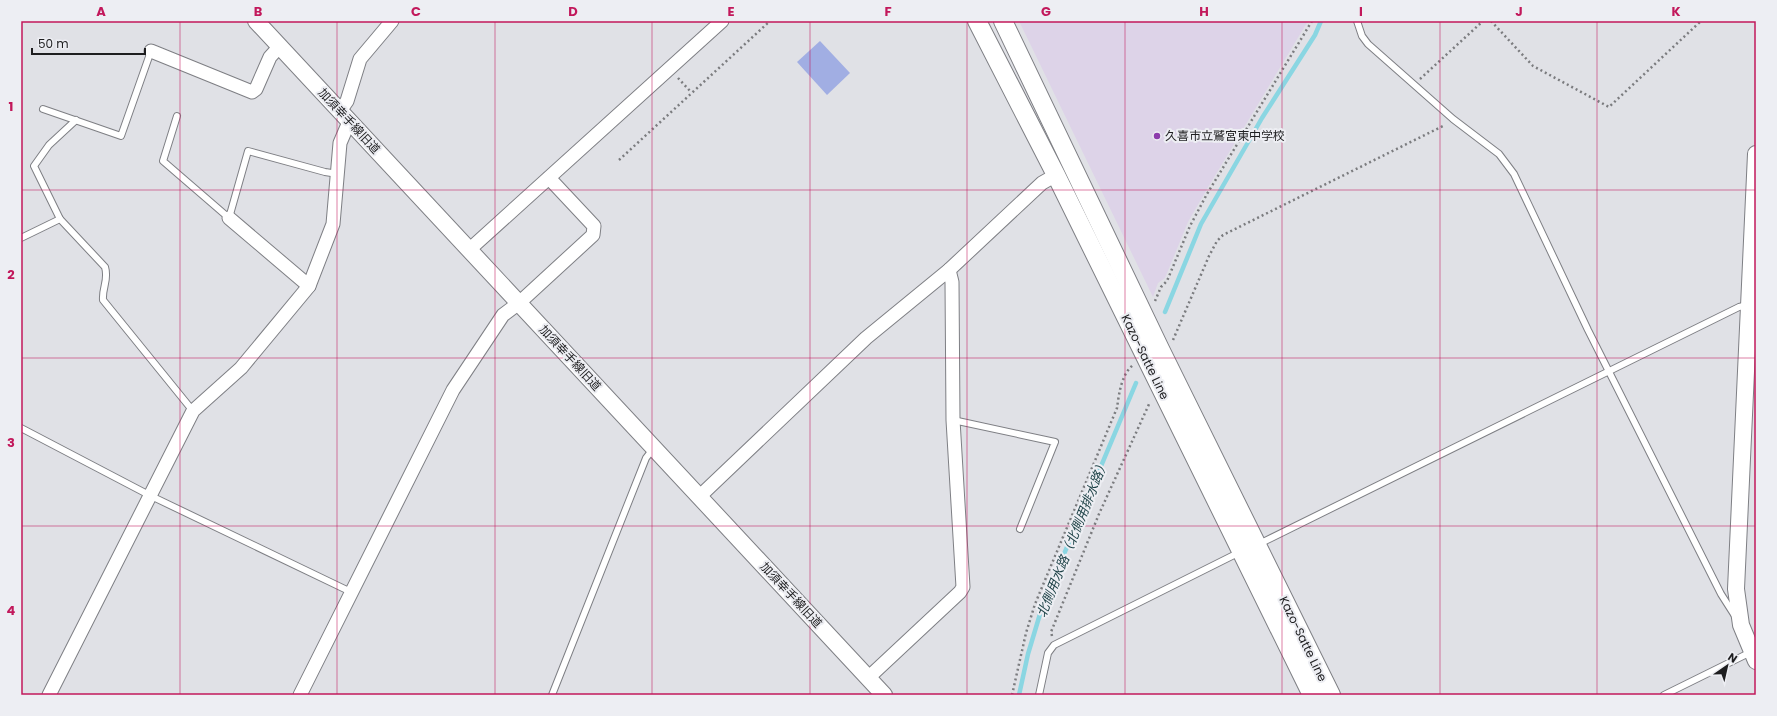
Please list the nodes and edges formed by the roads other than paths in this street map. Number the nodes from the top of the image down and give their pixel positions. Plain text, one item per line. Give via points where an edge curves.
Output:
1 (256, 21) edge
2 (392, 21) edge
3 (722, 21) edge
4 (977, 21) edge
5 (1003, 21) edge
6 (1357, 21) edge
7 (280, 46) junction
8 (151, 51) joint
9 (44, 109) dead end
10 (177, 116) dead end
11 (344, 116) junction
12 (76, 120) junction
13 (1756, 154) edge
14 (338, 174) junction
15 (1056, 175) junction
16 (549, 178) junction
17 (229, 218) junction
18 (60, 219) junction
19 (21, 238) edge
20 (470, 249) junction
21 (949, 270) junction
22 (310, 286) junction
23 (519, 302) junction
24 (1749, 304) junction
25 (1610, 371) junction
26 (193, 411) junction
27 (954, 420) junction
28 (21, 428) edge
29 (654, 448) junction
30 (151, 496) junction
31 (699, 497) junction
32 (1020, 529) dead end
33 (1249, 548) junction
34 (351, 592) junction
35 (1741, 625) junction
36 (1754, 656) edge
37 (868, 678) junction
38 (49, 695) edge
39 (300, 695) edge
40 (552, 695) edge
41 (884, 695) edge
42 (1039, 695) edge
43 (1312, 695) edge
44 (1331, 695) edge
45 (1664, 695) edge

1 - 7 street, 加須幸手線旧道
2 - 11 street via 360,59
3 - 16 street
4 - 15 main road, Kazo-Satte Line
5 - 33 main road, Kazo-Satte Line via 1160,349
6 - 25 lane via 1368,44 1453,119 1500,154 1514,174
7 - 8 street via 270,58 256,89 252,92
7 - 11 street, 加須幸手線旧道
8 - 12 lane via 121,136
9 - 12 lane
10 - 17 lane via 163,161
11 - 14 street
11 - 20 street, 加須幸手線旧道
12 - 18 lane via 48,145 34,166
13 - 24 street
14 - 17 lane via 248,150
14 - 22 street via 333,224
15 - 21 street via 1042,183
15 - 33 main road, Kazo-Satte Line via 1163,393
16 - 20 street
16 - 23 street via 594,226 593,235
17 - 22 street
18 - 19 lane
18 - 26 lane via 105,267 108,276 102,292 103,300
20 - 23 street, 加須幸手線旧道
21 - 27 street via 952,282
21 - 31 street via 866,338
22 - 26 street via 242,368
23 - 29 street, 加須幸手線旧道
23 - 34 street via 503,315 453,390
24 - 25 lane
24 - 35 street via 1736,589
25 - 33 lane
25 - 35 lane via 1721,594
26 - 30 street
27 - 32 lane via 1055,442
27 - 37 street via 963,587
28 - 30 lane
29 - 31 street, 加須幸手線旧道
29 - 40 lane via 646,458
30 - 34 lane
30 - 38 street
31 - 37 street, 加須幸手線旧道
33 - 42 lane via 1054,645 1048,653
33 - 43 main road, Kazo-Satte Line
33 - 44 main road, Kazo-Satte Line
34 - 39 street
35 - 36 street
36 - 45 lane
37 - 41 street, 加須幸手線旧道

